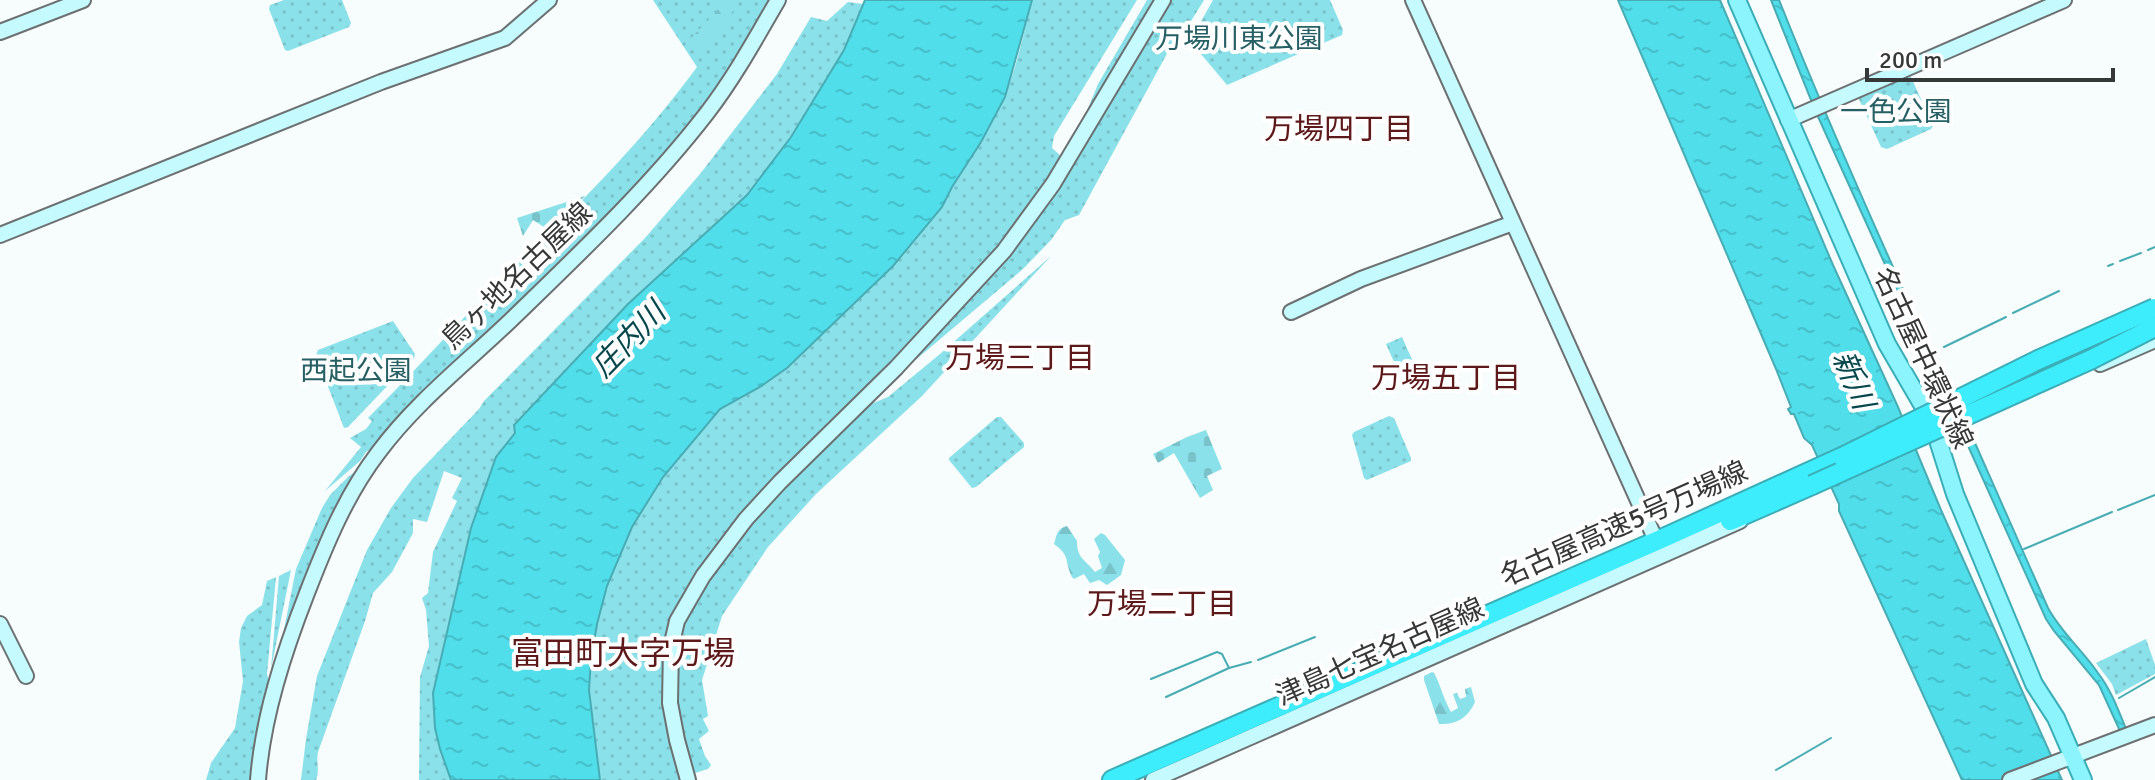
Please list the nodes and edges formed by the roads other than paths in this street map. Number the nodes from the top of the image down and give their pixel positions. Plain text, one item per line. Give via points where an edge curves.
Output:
1 (83, 0) edge
2 (549, 0) edge
3 (778, 0) edge
4 (1163, 0) edge
5 (1413, 0) edge
6 (1737, 0) edge
7 (2064, 0) edge
8 (0, 32) edge
9 (1788, 120) junction
10 (1513, 223) junction
11 (0, 235) edge
12 (2155, 305) edge
13 (1291, 312) dead end
14 (2155, 317) edge
15 (2153, 337) edge
16 (1922, 413) junction
17 (1931, 437) junction
18 (1842, 457) junction
19 (1654, 536) junction
20 (0, 624) edge
21 (26, 676) dead end
22 (2155, 725) edge
23 (2073, 757) junction
24 (258, 780) edge
25 (688, 780) edge
26 (1103, 780) edge
27 (1112, 780) edge
28 (1139, 780) edge
29 (1153, 780) edge
30 (2010, 780) edge
31 (2083, 780) edge

1 - 8 main road
2 - 11 main road via 505,38 381,82
3 - 24 main road, 鳥ヶ地名古屋線 via 707,113 660,168 407,419 349,495 276,683
4 - 25 main road via 1018,233 917,346 754,509 703,576 677,621 671,647 670,703
5 - 10 main road
6 - 9 main road, 名古屋中環状線
7 - 9 main road
9 - 16 main road, 名古屋中環状線
10 - 13 main road via 1361,279
10 - 19 main road
12 - 16 main road
12 - 18 highway, 名古屋高速5号万場線, bridge
14 - 18 highway, bridge via 1853,458
15 - 17 main road, 津島七宝名古屋線
15 - 28 highway, 名古屋高速5号万場線, bridge via 2092,359
16 - 17 main road, 名古屋中環状線
16 - 19 main road, 津島七宝名古屋線, bridge
17 - 23 main road, 名古屋中環状線 via 2034,684
17 - 29 main road, 津島七宝名古屋線, bridge
18 - 27 highway, 名古屋高速5号万場線
19 - 26 main road, 津島七宝名古屋線
20 - 21 main road
22 - 23 main road
23 - 30 main road
23 - 31 main road, 名古屋中環状線

